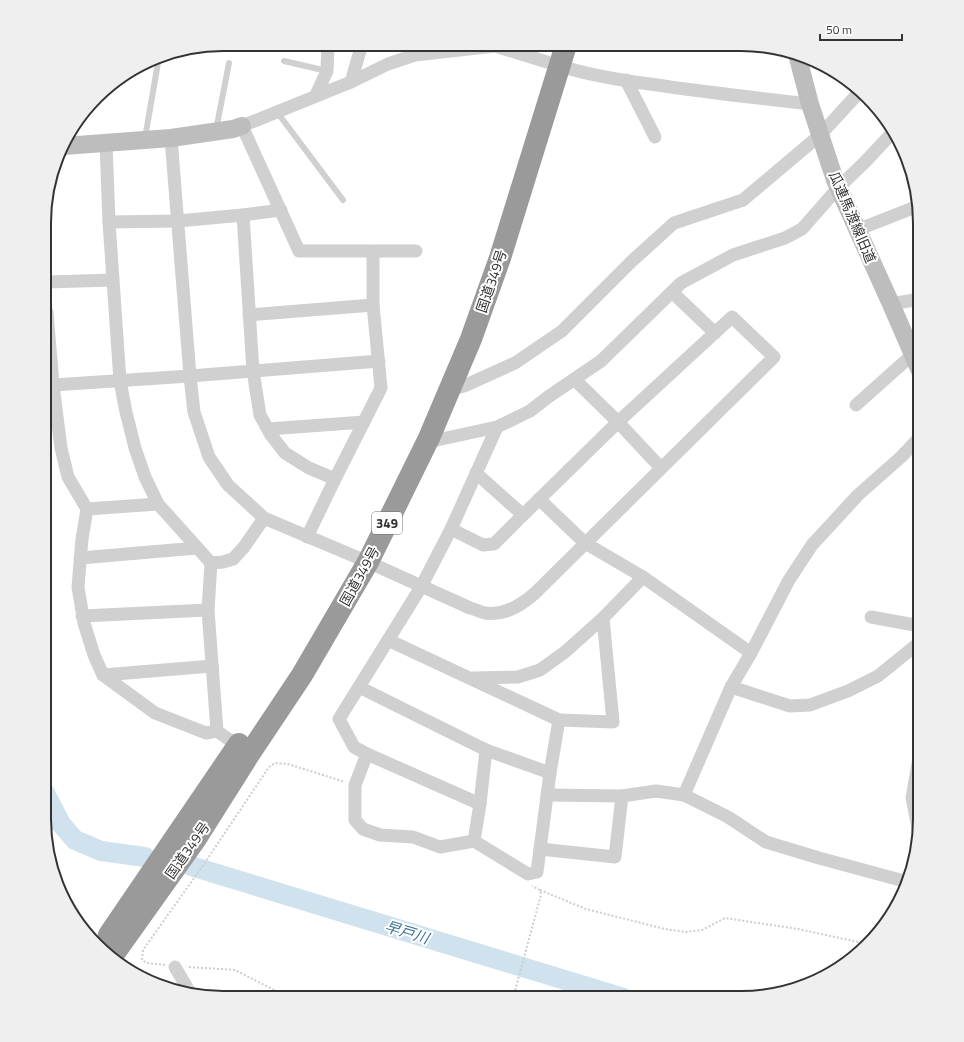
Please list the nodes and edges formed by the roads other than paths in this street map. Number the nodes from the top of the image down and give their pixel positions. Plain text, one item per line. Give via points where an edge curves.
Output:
1 (328, 51) edge
2 (360, 51) edge
3 (451, 51) edge
4 (519, 51) edge
5 (553, 58) edge
6 (284, 61) dead end
7 (799, 61) edge
8 (229, 63) dead end
9 (158, 64) edge
10 (327, 71) junction
11 (626, 80) junction
12 (351, 82) junction
13 (316, 95) junction
14 (856, 95) edge
15 (810, 104) junction
16 (277, 112) junction
17 (242, 126) junction
18 (215, 131) junction
19 (820, 135) junction
20 (889, 136) edge
21 (655, 137) dead end
22 (171, 138) junction
23 (145, 140) junction
24 (106, 143) junction
25 (70, 146) edge
26 (838, 188) junction
27 (343, 200) dead end
28 (913, 208) edge
29 (281, 210) junction
30 (243, 215) junction
31 (178, 221) junction
32 (109, 222) junction
33 (857, 230) junction
34 (373, 251) junction
35 (416, 251) dead end
36 (113, 280) junction
37 (51, 282) edge
38 (672, 292) junction
39 (913, 300) edge
40 (373, 304) junction
41 (891, 304) junction
42 (249, 315) junction
43 (714, 333) junction
44 (912, 354) joint
45 (51, 361) edge
46 (379, 361) junction
47 (253, 371) junction
48 (190, 376) junction
49 (574, 379) junction
50 (120, 381) junction
51 (53, 385) junction
52 (449, 390) junction
53 (856, 404) dead end
54 (364, 422) junction
55 (618, 422) junction
56 (497, 427) junction
57 (268, 429) junction
58 (429, 438) junction
59 (913, 444) edge
60 (661, 468) junction
61 (476, 473) junction
62 (335, 479) junction
63 (539, 499) junction
64 (158, 504) junction
65 (87, 509) junction
66 (523, 515) junction
67 (264, 518) junction
68 (451, 529) junction
69 (307, 537) junction
70 (586, 543) junction
71 (197, 548) junction
72 (80, 558) junction
73 (361, 560) junction
74 (211, 563) junction
75 (643, 577) junction
76 (421, 587) junction
77 (208, 610) junction
78 (82, 616) junction
79 (871, 617) dead end
80 (603, 618) junction
81 (913, 625) edge
82 (388, 640) junction
83 (913, 648) edge
84 (751, 653) junction
85 (212, 666) junction
86 (103, 675) junction
87 (518, 677) junction
88 (470, 678) junction
89 (359, 687) junction
90 (731, 687) junction
91 (515, 699) junction
92 (559, 720) junction
93 (217, 731) junction
94 (238, 746) junction
95 (486, 750) junction
96 (367, 754) junction
97 (550, 773) junction
98 (913, 792) edge
99 (547, 795) junction
100 (684, 795) junction
101 (622, 796) junction
102 (913, 803) edge
103 (480, 804) junction
104 (474, 841) junction
105 (540, 849) junction
106 (902, 880) edge
107 (103, 943) edge
108 (115, 952) edge
109 (175, 967) road end
110 (187, 987) edge

1 - 10 street
2 - 12 street
3 - 12 street via 415,55 388,64
4 - 5 street
5 - 11 street via 571,69
5 - 52 highway, 国道349号 / 349 via 500,258
5 - 73 highway, 国道349号 / 349 via 457,335 385,498
6 - 10 lane
7 - 15 street, 瓜連馬渡線旧道
8 - 18 lane
9 - 23 lane
10 - 13 street
11 - 15 street
11 - 21 street
12 - 13 street
13 - 16 street
14 - 19 street
15 - 19 street, 瓜連馬渡線旧道
16 - 17 street
16 - 27 lane
17 - 18 street
17 - 29 street
18 - 22 street
19 - 26 street, 瓜連馬渡線旧道
19 - 52 street via 743,200 674,223 632,261 562,332 516,363
20 - 26 street
22 - 23 street
22 - 31 street
23 - 24 street
24 - 25 street
24 - 32 street
26 - 33 street, 瓜連馬渡線旧道
26 - 38 street via 802,229 785,238 733,255 681,283
28 - 33 street
29 - 30 street
29 - 34 street via 299,251
30 - 31 street
30 - 42 street
31 - 32 street
31 - 48 street
32 - 36 street
33 - 41 street, 瓜連馬渡線旧道
34 - 35 street
34 - 40 street
36 - 37 street
36 - 50 street
38 - 43 street
38 - 49 street via 601,361
39 - 41 street
40 - 42 street
40 - 46 street
41 - 44 street, 瓜連馬渡線旧道
42 - 47 street
43 - 55 street
43 - 60 street via 732,317 774,357
44 - 53 street
45 - 51 street
46 - 47 street
46 - 54 street via 381,388
47 - 48 street
47 - 57 street via 260,415
48 - 50 street
48 - 67 street via 194,412 209,457 228,485
49 - 55 street
49 - 56 street via 530,411
50 - 51 street
50 - 64 street via 135,448
51 - 65 street via 61,448 68,477
52 - 58 highway, 国道349号 / 349
54 - 57 street
54 - 62 street
55 - 60 street
55 - 63 street
56 - 58 street via 437,440
56 - 61 street
57 - 62 street via 285,453 309,468
58 - 73 highway, 国道349号 / 349
59 - 84 street via 858,495 812,546 789,580
60 - 70 street
61 - 66 street
61 - 68 street
62 - 69 street
63 - 66 street
63 - 70 street
64 - 65 street
64 - 71 street
65 - 72 street
66 - 68 street via 494,544 483,545
67 - 69 street
67 - 74 street via 233,559
68 - 76 street
69 - 73 street
70 - 75 street
70 - 76 street via 523,604 497,614 470,608
71 - 72 street
71 - 74 street
72 - 78 street via 78,588
73 - 76 street
73 - 94 highway, 国道349号 / 349
73 - 108 highway, 国道349号 / 349 via 302,675 197,837
74 - 77 street
75 - 80 street
75 - 84 street
76 - 82 street
77 - 78 street
77 - 85 street
78 - 86 street
79 - 81 street
80 - 87 street via 565,652 540,670
80 - 92 street via 613,722
82 - 88 street
82 - 89 street
83 - 90 street via 878,676 848,691 810,705 790,706
84 - 90 street
85 - 86 street
85 - 93 street
86 - 93 street via 155,713 206,733
87 - 88 street
87 - 91 street
88 - 91 street
89 - 95 street
89 - 96 street via 339,718 354,747
90 - 100 street
91 - 92 street
92 - 97 street
93 - 94 street
94 - 107 highway, 国道349号 / 349
95 - 97 street
95 - 103 street
96 - 103 street
96 - 104 street via 355,785 355,820 363,829 380,835 413,837 440,847
97 - 99 street
98 - 102 street
99 - 101 street
99 - 105 street
100 - 101 street via 656,791
100 - 106 street via 728,817 766,842
101 - 105 street via 615,857
103 - 104 street
104 - 105 street via 528,874 537,872
109 - 110 street

